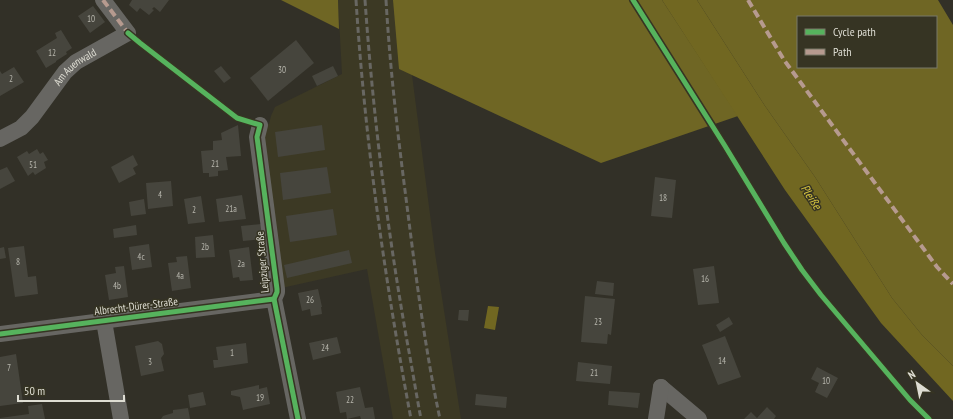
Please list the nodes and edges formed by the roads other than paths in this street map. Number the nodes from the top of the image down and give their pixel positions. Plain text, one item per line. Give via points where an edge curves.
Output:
1 (103, 0) edge
2 (260, 125) road end
3 (0, 139) edge
4 (274, 299) junction
5 (104, 321) junction
6 (0, 334) edge
7 (121, 419) edge
8 (298, 419) edge
9 (656, 419) edge
10 (699, 419) edge

1 - 3 street, Am Auenwald via 128,33 76,62 65,72 32,117 21,128
2 - 4 street, Leipziger Straße via 257,137 277,289
4 - 5 street, Albrecht-Dürer-Straße
4 - 8 street, Leipziger Straße
5 - 6 street, Albrecht-Dürer-Straße
5 - 7 street
9 - 10 street via 661,387

